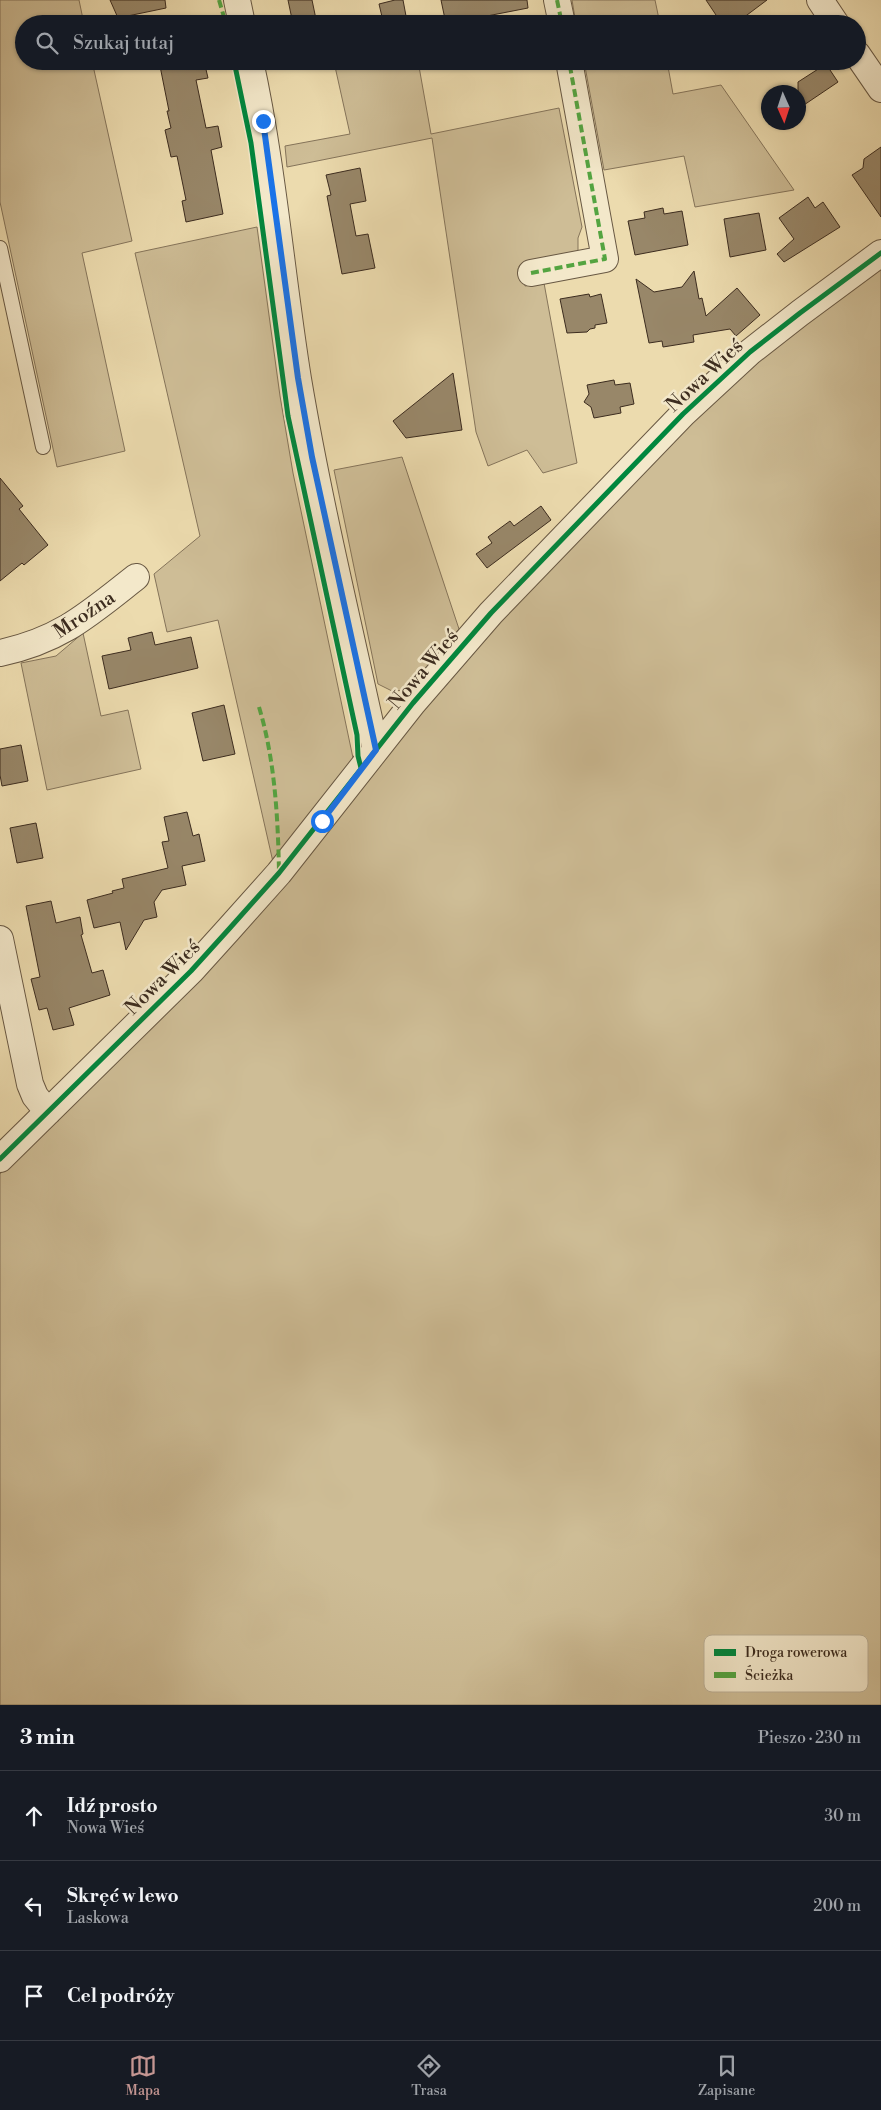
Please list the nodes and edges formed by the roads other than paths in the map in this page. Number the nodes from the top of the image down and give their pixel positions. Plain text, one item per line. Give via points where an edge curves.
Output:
1 (236, 0) edge
2 (557, 0) edge
3 (820, 0) edge
4 (240, 15) edge
5 (560, 15) edge
6 (830, 15) edge
7 (866, 67) edge
8 (252, 70) edge
9 (571, 70) edge
10 (881, 89) edge
11 (0, 248) edge
12 (881, 253) edge
13 (531, 273) dead end
14 (44, 447) dead end
15 (136, 577) dead end
16 (0, 653) edge
17 (376, 750) junction
18 (0, 939) edge
19 (48, 1112) junction
20 (0, 1159) edge

1 - 4 street
2 - 5 street
3 - 6 street
7 - 10 street
8 - 17 street via 271,171 309,440
9 - 13 street via 605,259
11 - 14 lane
12 - 17 street, Nowa Wieś via 750,352 683,414 491,613
15 - 16 street, Mroźna via 68,629 31,645
17 - 19 street, Nowa Wieś via 316,828 191,971
18 - 19 street via 30,1084
19 - 20 street, Nowa Wieś

